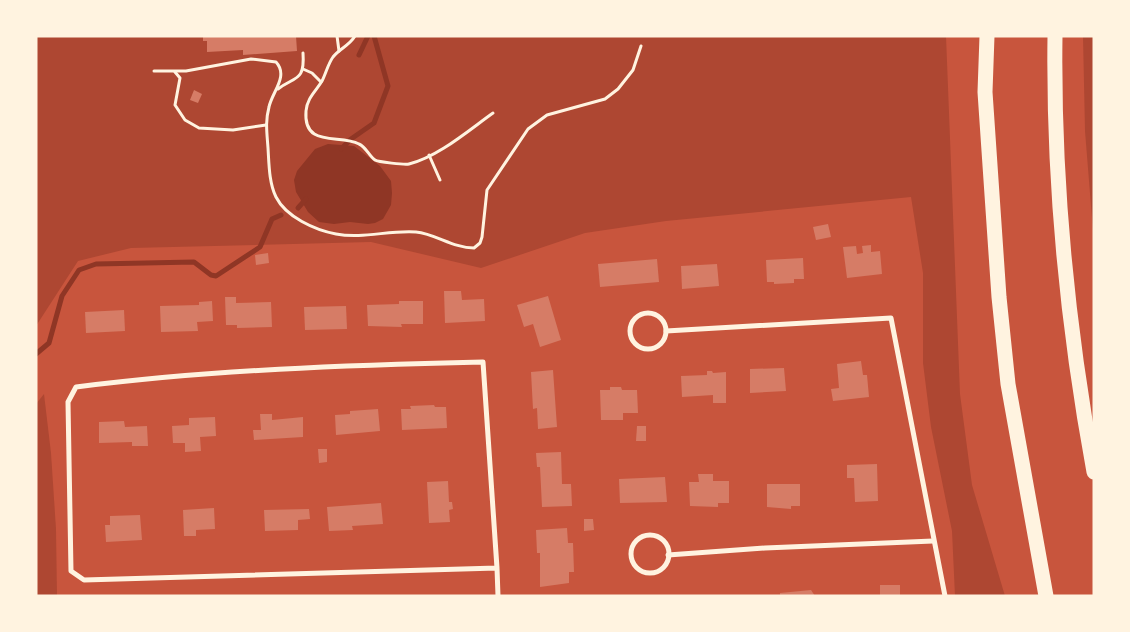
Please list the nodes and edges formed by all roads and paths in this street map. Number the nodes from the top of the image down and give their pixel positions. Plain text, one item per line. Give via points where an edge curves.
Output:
1 (337, 36) edge
2 (355, 36) edge
3 (987, 36) edge
4 (1054, 36) edge
5 (641, 46) dead end
6 (339, 51) junction
7 (303, 53) dead end
8 (303, 69) junction
9 (154, 71) dead end
10 (175, 71) junction
11 (320, 80) junction
12 (272, 95) junction
13 (494, 113) dead end
14 (266, 125) junction
15 (429, 155) junction
16 (440, 180) dead end
17 (666, 331) junction
18 (1094, 472) edge
19 (933, 541) junction
20 (668, 555) junction
21 (497, 568) junction
22 (498, 596) edge
23 (945, 596) edge
24 (1046, 596) edge

1 - 6 path
2 - 6 path
3 - 24 highway via 985,92 1008,384
4 - 18 highway via 1054,118 1061,237 1076,372
5 - 14 path via 633,70 605,100 547,115 528,129 487,190 482,237 474,248 418,232 368,236 337,234 314,228 287,210 276,198
6 - 11 path
7 - 8 path
8 - 11 path
8 - 12 path via 295,81
9 - 10 path
10 - 12 path via 252,59 271,60 281,70 280,81
10 - 14 path via 180,78 175,105 193,126 226,130
11 - 15 path via 308,102 306,124 318,136 356,142 380,161 409,164
12 - 14 path
13 - 15 path
15 - 16 path
17 - 17 street via 663,342 648,350 633,342 629,331 634,320 644,313 651,313 661,320
17 - 19 street via 891,318
19 - 20 street
19 - 23 street
20 - 20 street via 661,539 650,536 634,543 631,555 640,571 653,573 664,567
21 - 21 street via 84,580 72,571 68,402 76,387 178,376 340,366 483,362
21 - 22 street

